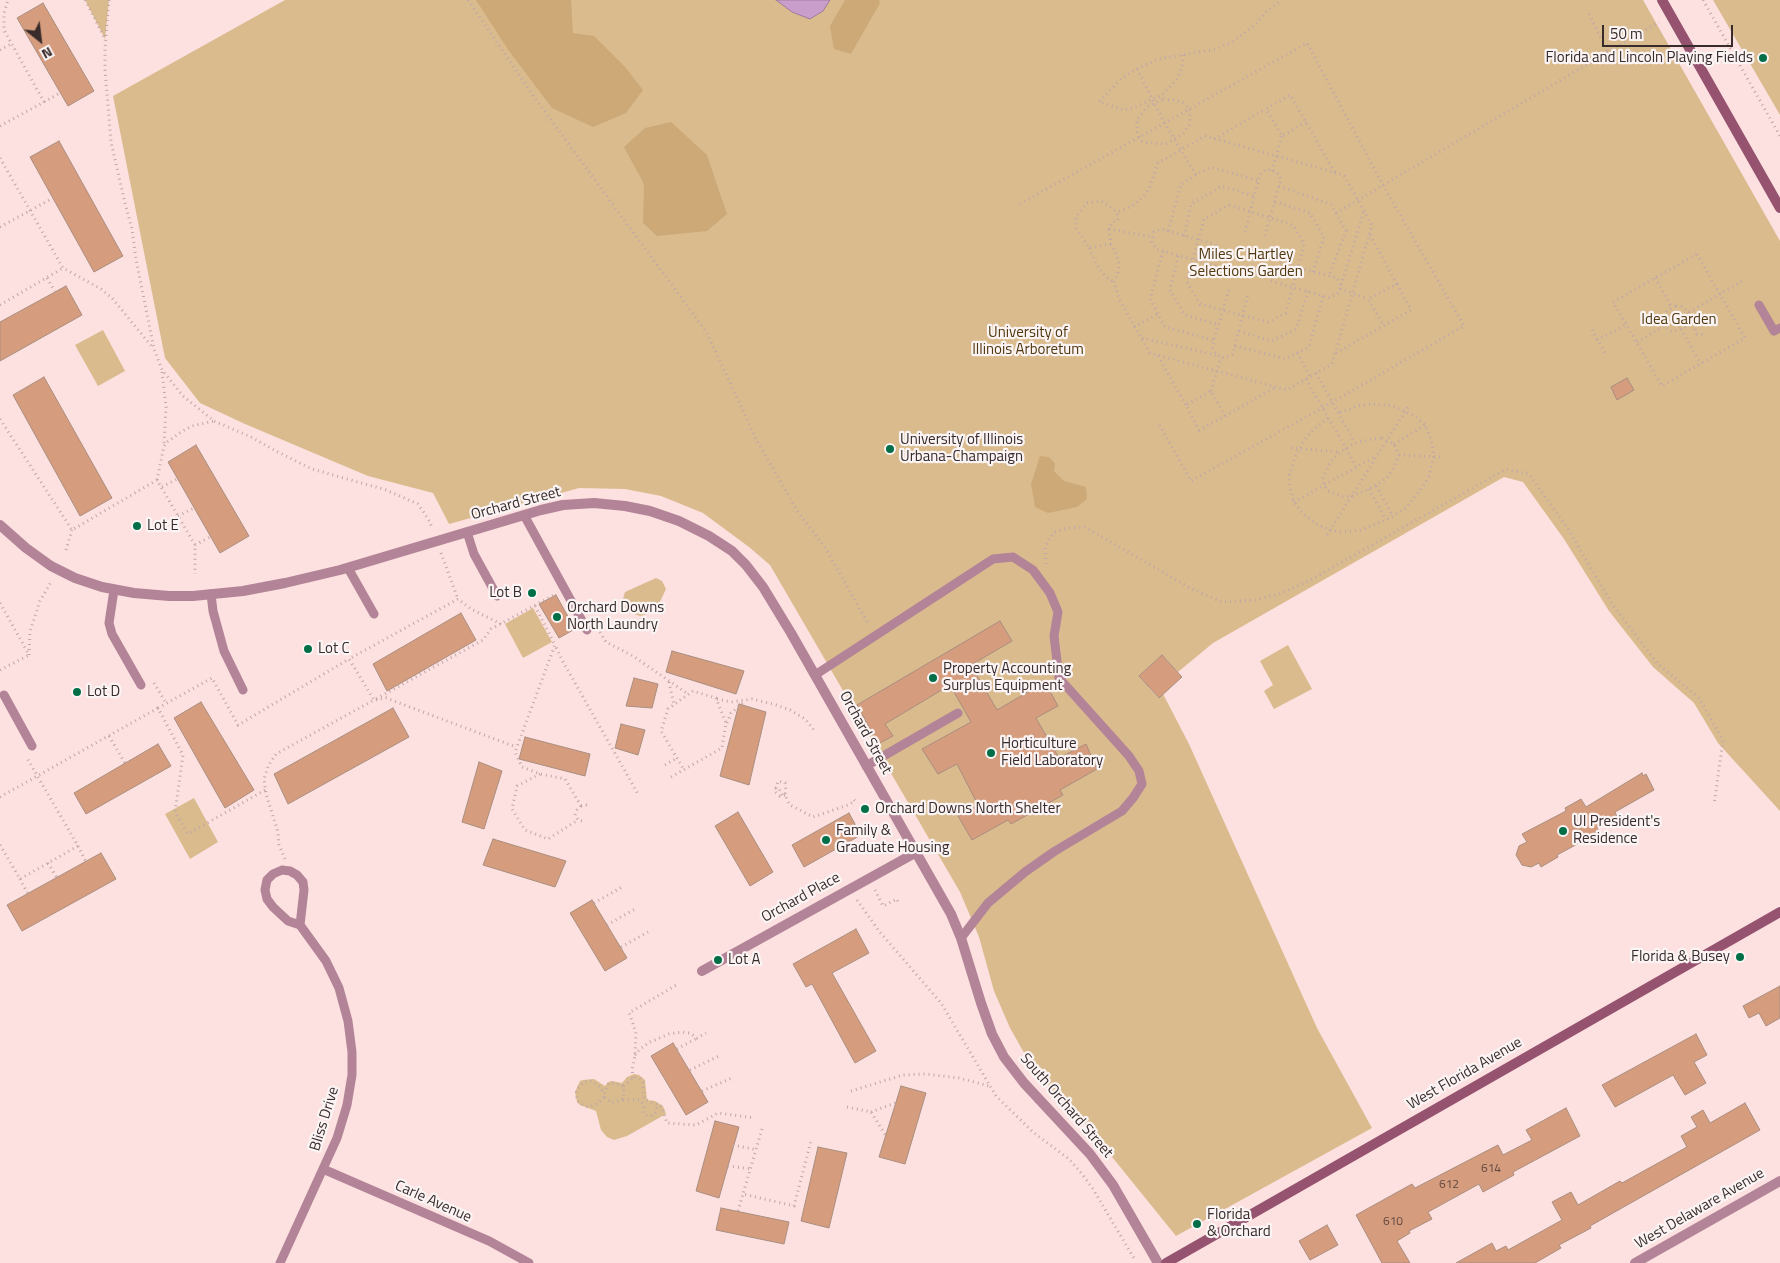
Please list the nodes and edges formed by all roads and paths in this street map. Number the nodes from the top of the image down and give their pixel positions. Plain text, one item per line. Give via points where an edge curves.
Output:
1 (8, 0) edge
2 (85, 0) edge
3 (109, 0) edge
4 (468, 0) edge
5 (1282, 0) edge
6 (1662, 0) edge
7 (1703, 0) edge
8 (1589, 14) dead end
9 (1659, 22) dead end
10 (106, 39) junction
11 (11, 44) junction
12 (0, 50) edge
13 (1608, 52) junction
14 (1183, 55) junction
15 (1137, 69) junction
16 (60, 93) dead end
17 (1154, 101) junction
18 (44, 102) junction
19 (1099, 102) junction
20 (1096, 106) dead end
21 (1189, 108) junction
22 (1266, 109) junction
23 (1164, 122) junction
24 (1306, 122) junction
25 (0, 126) edge
26 (1139, 136) junction
27 (1282, 136) junction
28 (1780, 136) edge
29 (1214, 139) junction
30 (1175, 140) junction
31 (1182, 150) junction
32 (1276, 156) junction
33 (0, 158) edge
34 (1272, 171) junction
35 (1335, 173) junction
36 (1196, 176) junction
37 (1258, 180) junction
38 (1383, 185) junction
39 (1279, 186) junction
40 (1254, 196) junction
41 (53, 198) dead end
42 (1358, 200) junction
43 (1274, 202) junction
44 (1020, 204) dead end
45 (1780, 208) edge
46 (30, 210) junction
47 (1250, 211) junction
48 (1364, 211) junction
49 (1117, 212) junction
50 (1336, 213) junction
51 (1270, 218) junction
52 (0, 227) edge
53 (1109, 229) junction
54 (1168, 231) junction
55 (1245, 232) dead end
56 (1370, 235) junction
57 (1184, 236) junction
58 (1153, 237) junction
59 (1264, 238) dead end
60 (1199, 240) junction
61 (1111, 244) junction
62 (1220, 246) dead end
63 (1089, 248) junction
64 (1163, 252) junction
65 (1178, 256) junction
66 (1193, 260) junction
67 (1277, 262) dead end
68 (1216, 266) dead end
69 (63, 268) junction
70 (1298, 268) junction
71 (1313, 272) junction
72 (1329, 276) junction
73 (47, 278) junction
74 (1655, 278) junction
75 (1272, 280) dead end
76 (1744, 280) dead end
77 (1114, 282) junction
78 (1397, 284) junction
79 (1293, 287) junction
80 (1340, 288) junction
81 (1229, 290) dead end
82 (1308, 291) junction
83 (55, 292) dead end
84 (1248, 294) dead end
85 (1353, 294) junction
86 (1720, 294) junction
87 (1324, 296) junction
88 (1368, 299) junction
89 (0, 305) edge
90 (1759, 305) dead end
91 (1672, 308) junction
92 (1223, 310) junction
93 (1689, 312) junction
94 (1158, 314) junction
95 (1243, 315) junction
96 (1708, 322) dead end
97 (1688, 323) junction
98 (1696, 324) junction
99 (1219, 325) junction
100 (1626, 325) junction
101 (1384, 326) junction
102 (1664, 326) junction
103 (1134, 328) junction
104 (1780, 328) edge
105 (1681, 329) junction
106 (1592, 330) dead end
107 (1239, 331) junction
108 (1706, 335) dead end
109 (1142, 338) junction
110 (1214, 340) junction
111 (1598, 340) junction
112 (1637, 342) junction
113 (1235, 346) junction
114 (154, 349) junction
115 (1297, 353) junction
116 (1335, 353) junction
117 (1604, 353) dead end
118 (1157, 355) junction
119 (1219, 356) junction
120 (1701, 364) junction
121 (162, 370) junction
122 (1217, 370) junction
123 (1316, 373) junction
124 (1310, 376) junction
125 (1306, 379) junction
126 (1277, 387) junction
127 (1212, 391) junction
128 (1332, 402) junction
129 (1410, 404) dead end
130 (1186, 405) junction
131 (1322, 408) junction
132 (1406, 411) junction
133 (1338, 413) junction
134 (1225, 416) junction
135 (1328, 418) junction
136 (0, 419) edge
137 (214, 421) junction
138 (1159, 424) dead end
139 (1425, 425) junction
140 (1388, 440) junction
141 (1355, 444) junction
142 (1394, 444) junction
143 (164, 446) junction
144 (1291, 448) dead end
145 (1346, 448) junction
146 (1299, 449) junction
147 (1340, 452) junction
148 (1399, 454) junction
149 (1378, 455) junction
150 (1434, 456) junction
151 (1440, 457) dead end
152 (1356, 466) junction
153 (177, 479) dead end
154 (157, 480) junction
155 (1324, 485) junction
156 (1376, 486) junction
157 (162, 487) junction
158 (1369, 490) junction
159 (1352, 496) junction
160 (1294, 502) junction
161 (194, 508) dead end
162 (524, 515) junction
163 (178, 516) junction
164 (1393, 516) junction
165 (1386, 520) junction
166 (0, 525) edge
167 (72, 530) junction
168 (1330, 530) junction
169 (467, 532) junction
170 (1327, 535) dead end
171 (210, 536) dead end
172 (436, 541) junction
173 (195, 545) junction
174 (66, 550) dead end
175 (348, 568) junction
176 (195, 574) dead end
177 (51, 582) dead end
178 (1046, 587) junction
179 (565, 589) junction
180 (114, 590) junction
181 (211, 594) junction
182 (497, 596) dead end
183 (458, 599) junction
184 (0, 603) edge
185 (535, 606) junction
186 (374, 614) dead end
187 (501, 624) junction
188 (587, 630) joint
189 (875, 636) junction
190 (556, 645) junction
191 (29, 655) junction
192 (349, 659) junction
193 (0, 670) edge
194 (815, 676) junction
195 (669, 681) junction
196 (140, 685) dead end
197 (243, 690) dead end
198 (688, 694) junction
199 (4, 695) dead end
200 (716, 698) junction
201 (374, 700) junction
202 (748, 700) junction
203 (674, 704) junction
204 (158, 708) junction
205 (958, 713) dead end
206 (726, 723) junction
207 (814, 730) dead end
208 (109, 736) junction
209 (32, 746) dead end
210 (516, 748) junction
211 (677, 758) junction
212 (125, 763) dead end
213 (664, 765) dead end
214 (866, 766) junction
215 (684, 770) junction
216 (540, 774) junction
217 (38, 776) junction
218 (671, 777) dead end
219 (265, 790) junction
220 (638, 794) dead end
221 (784, 796) junction
222 (0, 797) edge
223 (852, 797) dead end
224 (855, 803) dead end
225 (1714, 805) dead end
226 (581, 806) junction
227 (590, 807) dead end
228 (858, 808) dead end
229 (578, 820) junction
230 (586, 822) dead end
231 (0, 845) edge
232 (78, 846) junction
233 (915, 853) junction
234 (86, 862) dead end
235 (48, 863) junction
236 (290, 871) junction
237 (57, 878) dead end
238 (20, 879) junction
239 (872, 886) dead end
240 (622, 887) dead end
241 (28, 894) dead end
242 (854, 896) dead end
243 (898, 902) dead end
244 (594, 903) dead end
245 (635, 909) dead end
246 (1780, 912) edge
247 (300, 925) junction
248 (607, 925) dead end
249 (648, 932) dead end
250 (961, 938) junction
251 (621, 947) dead end
252 (702, 970) dead end
253 (678, 984) dead end
254 (706, 1033) dead end
255 (698, 1038) junction
256 (677, 1049) dead end
257 (635, 1056) junction
258 (719, 1056) dead end
259 (690, 1070) dead end
260 (633, 1078) junction
261 (732, 1078) dead end
262 (623, 1086) junction
263 (989, 1086) junction
264 (702, 1091) dead end
265 (851, 1091) dead end
266 (604, 1095) junction
267 (621, 1100) junction
268 (895, 1103) dead end
269 (657, 1104) junction
270 (847, 1107) dead end
271 (871, 1112) junction
272 (755, 1118) dead end
273 (762, 1130) dead end
274 (886, 1136) dead end
275 (811, 1141) dead end
276 (734, 1145) dead end
277 (757, 1150) junction
278 (728, 1166) dead end
279 (323, 1169) junction
280 (751, 1169) junction
281 (1780, 1181) edge
282 (743, 1194) junction
283 (738, 1211) dead end
284 (1135, 1260) dead end
285 (280, 1263) edge
286 (529, 1263) edge
287 (1158, 1263) edge
288 (1166, 1263) edge
289 (1635, 1263) edge

1 - 11 path via 3,22
2 - 10 path
3 - 10 path
4 - 189 path via 537,101 707,333 756,439 798,512 826,550
5 - 14 path via 1231,43 1216,50
6 - 45 main road
7 - 28 path
8 - 13 path
9 - 13 path
10 - 114 path via 106,93 111,142 132,229
11 - 12 path
11 - 18 path
13 - 38 path
14 - 15 path via 1158,59
14 - 17 path via 1178,78
15 - 17 path
15 - 19 path via 1121,79
16 - 18 path
17 - 19 path via 1124,110
17 - 21 path via 1176,100
17 - 23 path
17 - 26 path via 1137,120
18 - 25 path
19 - 20 path
21 - 23 path
21 - 30 path via 1189,125
21 - 38 path via 1307,43
22 - 24 path via 1290,95
22 - 27 path
22 - 29 path
23 - 26 path
23 - 30 path
24 - 27 path
24 - 35 path
26 - 30 path via 1155,145
26 - 44 path
27 - 32 path
29 - 31 path via 1205,136
29 - 32 path
30 - 31 path
31 - 36 path
31 - 49 path via 1158,163 1149,190 1132,206
32 - 34 path
32 - 35 path
33 - 46 path
34 - 37 path via 1267,169
34 - 39 path via 1277,172 1281,179
35 - 42 path via 1344,175
36 - 37 path via 1211,167
36 - 54 path via 1181,184
37 - 40 path
38 - 42 path
38 - 128 path via 1464,326
39 - 43 path
39 - 50 path via 1332,205
40 - 47 path
40 - 57 path via 1222,186 1191,204
41 - 46 path
42 - 48 path
42 - 50 path
43 - 51 path
43 - 71 path via 1310,213 1324,237
46 - 52 path
46 - 69 path
47 - 51 path
47 - 55 path
47 - 60 path via 1229,205 1204,219
48 - 56 path via 1372,225
48 - 80 path
49 - 53 path via 1118,220 1112,222
49 - 63 path via 1101,201 1087,203 1076,217 1076,228
50 - 72 path via 1346,231
51 - 59 path
51 - 70 path via 1293,224 1304,244
53 - 58 path
53 - 61 path
54 - 57 path
54 - 58 path via 1154,232
56 - 78 path
56 - 85 path
57 - 60 path
58 - 64 path via 1156,249
60 - 62 path
60 - 66 path
61 - 63 path
61 - 77 path via 1119,264
63 - 77 path via 1097,266 1106,278
64 - 65 path
64 - 94 path via 1150,300
65 - 66 path
65 - 99 path via 1170,290 1185,315
66 - 68 path
66 - 92 path via 1187,282 1200,304
67 - 70 path
69 - 73 path
69 - 114 path via 107,293
70 - 71 path
70 - 79 path
71 - 72 path
72 - 80 path via 1337,278
73 - 83 path
73 - 89 path
74 - 86 path via 1697,254
74 - 91 path
74 - 100 path via 1614,302
75 - 79 path
76 - 86 path
77 - 103 path
78 - 88 path
78 - 101 path via 1411,310
79 - 82 path
79 - 95 path via 1286,313 1268,322
80 - 85 path
80 - 87 path via 1330,298
81 - 92 path
82 - 87 path
82 - 107 path via 1296,329 1272,341
84 - 95 path
85 - 88 path
85 - 116 path
86 - 93 path
86 - 120 path via 1745,338
87 - 115 path via 1309,347
88 - 101 path
90 - 104 lane via 1774,331
91 - 93 path via 1681,306
91 - 102 path via 1663,316
92 - 95 path
92 - 99 path
93 - 97 path
94 - 103 path
94 - 110 path via 1165,326
95 - 107 path
96 - 98 path via 1698,320
97 - 98 path
97 - 105 path
98 - 108 path via 1697,334
99 - 110 path
100 - 111 path
100 - 112 path
101 - 116 path
102 - 105 path via 1673,332
102 - 112 path
103 - 109 path
105 - 120 path
106 - 111 path
107 - 113 path
109 - 118 path via 1150,353
109 - 119 path
110 - 119 path via 1212,347
111 - 117 path
112 - 120 path via 1662,386
113 - 115 path via 1285,360
113 - 119 path via 1233,354 1224,358
114 - 121 path
115 - 124 path
116 - 123 path via 1332,364
118 - 122 path
118 - 130 path
119 - 122 path
121 - 137 path via 183,396
121 - 143 path via 166,407
122 - 126 path
122 - 127 path
123 - 124 path
123 - 128 path
124 - 125 path
125 - 126 path via 1287,390
125 - 131 path
126 - 134 path
127 - 130 path
127 - 134 path
128 - 131 path
128 - 133 path
129 - 132 path
130 - 134 path via 1199,430
131 - 135 path
131 - 138 path via 1191,481
132 - 133 path via 1372,404
132 - 139 path
132 - 140 path
133 - 141 path
135 - 145 path
135 - 146 path
136 - 167 path
137 - 143 path via 181,432
137 - 172 path via 312,468 386,490 418,504 430,522
139 - 142 path
139 - 150 path
140 - 141 path via 1373,439
140 - 142 path
140 - 149 path
141 - 145 path
142 - 148 path
143 - 154 path
144 - 146 path
145 - 147 path
145 - 152 path
146 - 147 path
146 - 160 path via 1289,477
147 - 155 path via 1326,470
148 - 150 path
148 - 156 path via 1393,470
149 - 152 path
149 - 159 path
150 - 151 path
150 - 164 path via 1424,485 1406,508
152 - 155 path
153 - 157 path
154 - 157 path
154 - 167 path
155 - 159 path via 1335,495
155 - 160 path
156 - 158 path
156 - 164 path
157 - 163 path
158 - 159 path
158 - 165 path
159 - 168 path
160 - 168 path via 1302,513
161 - 163 path
162 - 169 street, Orchard Street
162 - 179 lane
162 - 194 street, Orchard Street via 563,505 625,506 679,521 709,536 732,551 763,587
163 - 173 path
164 - 165 path
165 - 168 path via 1361,530
166 - 180 street, Orchard Street via 51,566 75,578
167 - 174 path
168 - 170 path
169 - 172 street, Orchard Street
169 - 182 lane via 474,554
171 - 173 path
172 - 175 street, Orchard Street
172 - 183 path
173 - 176 path
175 - 181 street, Orchard Street via 285,583
175 - 186 lane
177 - 191 path via 40,601 30,631
178 - 189 lane via 1033,570 1012,557 993,559
178 - 225 path via 1045,548 1049,540 1055,532 1085,527 1190,588 1222,602 1255,600 1307,582 1506,469 1528,474 1568,529 1612,604 1657,662 1699,698 1723,740
178 - 250 lane via 1058,612 1054,636 1059,678 1129,756 1139,770 1142,784 1122,812 1055,851 988,903
179 - 185 path
179 - 188 lane
180 - 181 street, Orchard Street via 169,596
180 - 196 lane via 109,623 112,634
181 - 197 lane via 224,651
183 - 187 path via 470,609
183 - 192 path
184 - 191 path
185 - 187 path
185 - 190 path
187 - 201 path via 487,633 483,640
188 - 195 path via 596,626 606,642
189 - 194 lane
190 - 210 path
190 - 220 path
191 - 193 path
192 - 201 path
192 - 204 path via 238,725 212,678
194 - 214 street, Orchard Street
195 - 198 path
195 - 203 path
198 - 200 path via 692,691
198 - 203 path
199 - 209 lane
200 - 202 path via 731,702
200 - 206 path
201 - 210 path via 386,698
201 - 219 path via 276,754 264,779
202 - 206 path via 731,713
202 - 207 path via 790,710 805,719
203 - 211 path via 668,709 661,731
204 - 208 path
204 - 219 path via 183,755 174,812 188,834
205 - 214 lane
206 - 215 path via 722,748
208 - 212 path
208 - 217 path
210 - 216 path via 522,767
211 - 213 path
211 - 215 path
214 - 233 street, Orchard Street
215 - 218 path
216 - 226 path via 565,779
216 - 229 path via 517,786 512,809 525,830 548,839
217 - 222 path
217 - 232 path
219 - 236 path via 279,845
221 - 221 path via 785,783 778,781 777,795
221 - 223 path via 790,806 813,817 848,805 855,801
224 - 228 path
226 - 227 path
226 - 229 path via 576,812
229 - 230 path
231 - 238 path
232 - 234 path
232 - 235 path
233 - 250 street, South Orchard Street via 951,914
233 - 252 street, Orchard Place
235 - 237 path
235 - 238 path
236 - 247 lane via 297,875 304,890
236 - 247 lane via 273,874 264,890 273,907
238 - 241 path
239 - 243 path via 883,906 897,899
240 - 244 path
242 - 263 path via 942,1003
245 - 248 path
246 - 288 main road, West Florida Avenue
247 - 279 lane, Bliss Drive via 326,961 339,988 352,1052 347,1105
249 - 251 path
250 - 287 street, South Orchard Street via 992,1034 1004,1057 1090,1154 1113,1185
253 - 257 path via 629,1013 636,1032
254 - 255 path
255 - 256 path
255 - 257 path via 690,1033 669,1034 650,1042
257 - 260 path
258 - 259 path
260 - 262 path
260 - 269 path via 640,1077 643,1082 644,1099
261 - 264 path
262 - 266 path via 609,1083
262 - 267 path via 624,1098
263 - 265 path via 959,1078 911,1074
263 - 284 path via 1033,1132 1082,1174
266 - 266 path via 597,1104 589,1107 578,1101 576,1095 584,1082 592,1081
266 - 267 path via 612,1103
267 - 269 path via 639,1100 644,1105 645,1115 651,1116 657,1110
268 - 271 path
269 - 272 path via 666,1114 667,1123 696,1125 718,1113
270 - 271 path
271 - 274 path
273 - 277 path
275 - 282 path via 794,1206
276 - 277 path
277 - 280 path
278 - 280 path
279 - 285 lane, Bliss Drive
279 - 286 lane, Carle Avenue via 489,1241
280 - 282 path
281 - 289 street, West Delaware Avenue
282 - 283 path

